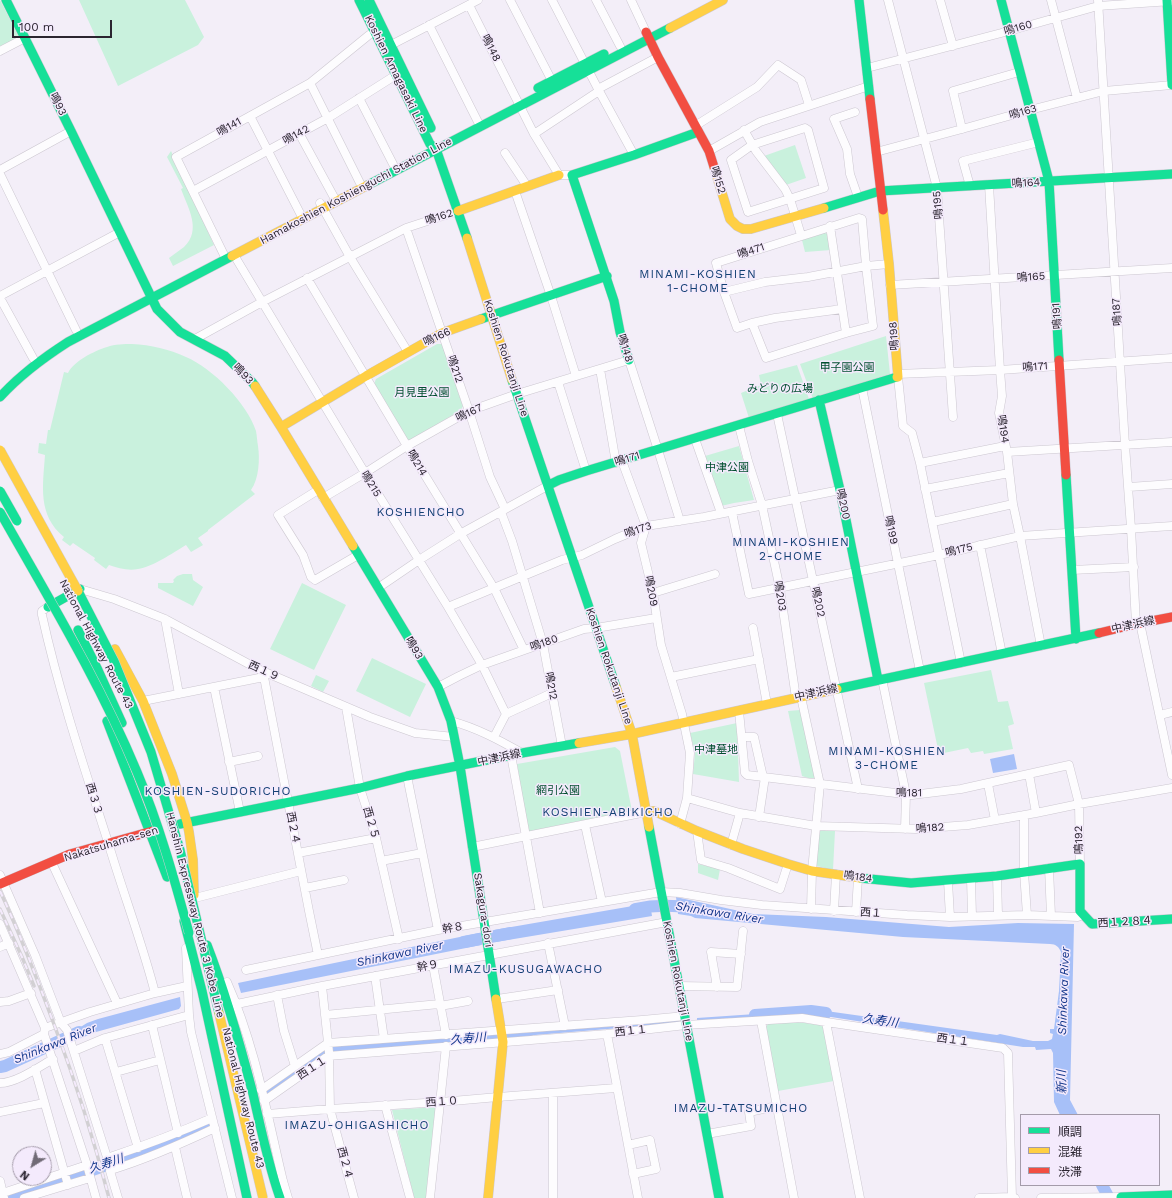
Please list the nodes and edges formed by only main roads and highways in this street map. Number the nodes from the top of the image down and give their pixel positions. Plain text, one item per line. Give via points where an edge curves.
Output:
1 (6, 0) edge
2 (359, 0) edge
3 (369, 0) edge
4 (707, 0) edge
5 (723, 0) edge
6 (859, 0) edge
7 (1001, 0) edge
8 (1169, 1) edge
9 (648, 35) junction
10 (587, 67) junction
11 (1172, 85) edge
12 (518, 103) junction
13 (697, 129) junction
14 (434, 145) junction
15 (1172, 174) edge
16 (559, 175) road end
17 (572, 175) joint
18 (1050, 182) junction
19 (361, 184) junction
20 (880, 191) junction
21 (458, 211) junction
22 (607, 276) junction
23 (150, 295) junction
24 (492, 317) junction
25 (629, 360) road end
26 (898, 375) joint
27 (0, 387) edge
28 (0, 397) edge
29 (819, 400) junction
30 (281, 427) junction
31 (0, 445) edge
32 (0, 450) edge
33 (548, 485) junction
34 (0, 491) edge
35 (19, 503) dead end
36 (0, 512) edge
37 (0, 525) edge
38 (20, 526) dead end
39 (54, 588) dead end
40 (80, 589) junction
41 (48, 607) junction
42 (66, 609) dead end
43 (1172, 617) edge
44 (76, 627) dead end
45 (1076, 639) junction
46 (880, 679) junction
47 (632, 734) junction
48 (460, 766) junction
49 (646, 812) junction
50 (187, 822) junction
51 (176, 825) junction
52 (162, 828) junction
53 (149, 832) junction
54 (1080, 864) joint
55 (1, 881) edge
56 (194, 898) junction
57 (181, 912) junction
58 (1082, 915) joint
59 (1172, 919) edge
60 (226, 997) junction
61 (197, 1004) junction
62 (200, 1025) dead end
63 (204, 1049) dead end
64 (1172, 1195) edge
65 (1121, 1197) road end
66 (239, 1198) edge
67 (247, 1198) edge
68 (253, 1198) edge
69 (263, 1198) edge
70 (269, 1198) edge
71 (280, 1198) edge
72 (488, 1198) edge
73 (719, 1198) edge

1 - 23 main road, 鳴93
2 - 14 main road, Koshien Amagasaki Line
3 - 14 main road, Koshien Amagasaki Line
4 - 9 main road, Hamakoshien Koshienguchi Station Line
5 - 9 main road, Hamakoshien Koshienguchi Station Line
6 - 20 main road, 鳴198
7 - 18 main road, 鳴191
8 - 11 main road
9 - 10 main road, Hamakoshien Koshienguchi Station Line
9 - 10 main road, Hamakoshien Koshienguchi Station Line via 620,46
9 - 13 main road, 鳴152
10 - 12 main road, Hamakoshien Koshienguchi Station Line
10 - 12 main road, Hamakoshien Koshienguchi Station Line via 552,81
12 - 14 main road, Hamakoshien Koshienguchi Station Line
13 - 17 main road, 鳴162 via 634,155
13 - 20 main road, 鳴152 via 710,151 730,219 743,229 796,217
14 - 19 main road, Hamakoshien Koshienguchi Station Line
14 - 19 main road, Hamakoshien Koshienguchi Station Line via 393,164
14 - 21 main road, Koshien Rokutanji Line
15 - 18 main road, 鳴164
16 - 21 main road, 鳴162
17 - 22 main road, 鳴148
18 - 20 main road, 鳴164
18 - 45 main road, 鳴191
19 - 23 main road, Hamakoshien Koshienguchi Station Line
20 - 26 main road, 鳴198
21 - 24 main road, Koshien Rokutanji Line
22 - 24 main road, 鳴166
22 - 25 main road, 鳴148
23 - 27 main road, Hamakoshien Koshienguchi Station Line via 46,347
23 - 28 main road, Hamakoshien Koshienguchi Station Line via 49,354
23 - 30 main road, 鳴93 via 157,309 180,332 225,356 252,382
24 - 30 main road, 鳴166 via 442,333
24 - 33 main road, Koshien Rokutanji Line
26 - 29 main road, 鳴171
29 - 33 main road, 鳴171
29 - 46 main road, 鳴200
30 - 48 main road, 鳴93 via 438,688 451,721
31 - 40 main road
32 - 69 main road, Hanshin Expressway Route 3 Kobe Line, bridge via 90,611 114,661 151,752 180,850
33 - 47 main road, Koshien Rokutanji Line
34 - 38 main road, bridge
35 - 51 main road, National Highway Route 43 via 110,664 145,742
36 - 68 main road, Hanshin Expressway Route 3 Kobe Line, bridge via 101,694 128,750 158,828 192,943
37 - 41 main road
39 - 42 main road, National Highway Route 43
40 - 41 main road
40 - 50 main road via 143,701 172,774
41 - 53 main road via 102,709
43 - 45 main road, 中津浜線
44 - 52 main road, National Highway Route 43 via 125,730
45 - 46 main road, 中津浜線
46 - 47 main road, 中津浜線
47 - 48 main road, 中津浜線
47 - 49 main road, Koshien Rokutanji Line
48 - 50 main road, Nakatsuhama-sen
48 - 72 main road, Sakagura-dori via 502,1036
49 - 54 main road, 鳴184 via 654,812 731,845 788,864 812,871 858,878 911,884 997,876
49 - 73 main road, Koshien Rokutanji Line
50 - 51 main road, Nakatsuhama-sen
50 - 56 main road via 193,860
51 - 52 main road, Nakatsuhama-sen
51 - 56 main road, National Highway Route 43
52 - 53 main road, Nakatsuhama-sen
52 - 57 main road, National Highway Route 43
53 - 55 main road, Nakatsuhama-sen via 70,854
53 - 57 main road
54 - 58 main road, 鳴192
56 - 60 main road, National Highway Route 43, bridge via 203,935
57 - 61 main road, National Highway Route 43
58 - 59 main road, 西１２８４ via 1092,924
60 - 70 main road, National Highway Route 43 via 246,1115
60 - 71 main road
61 - 62 main road
61 - 67 main road, National Highway Route 43
63 - 66 main road
64 - 65 main road

